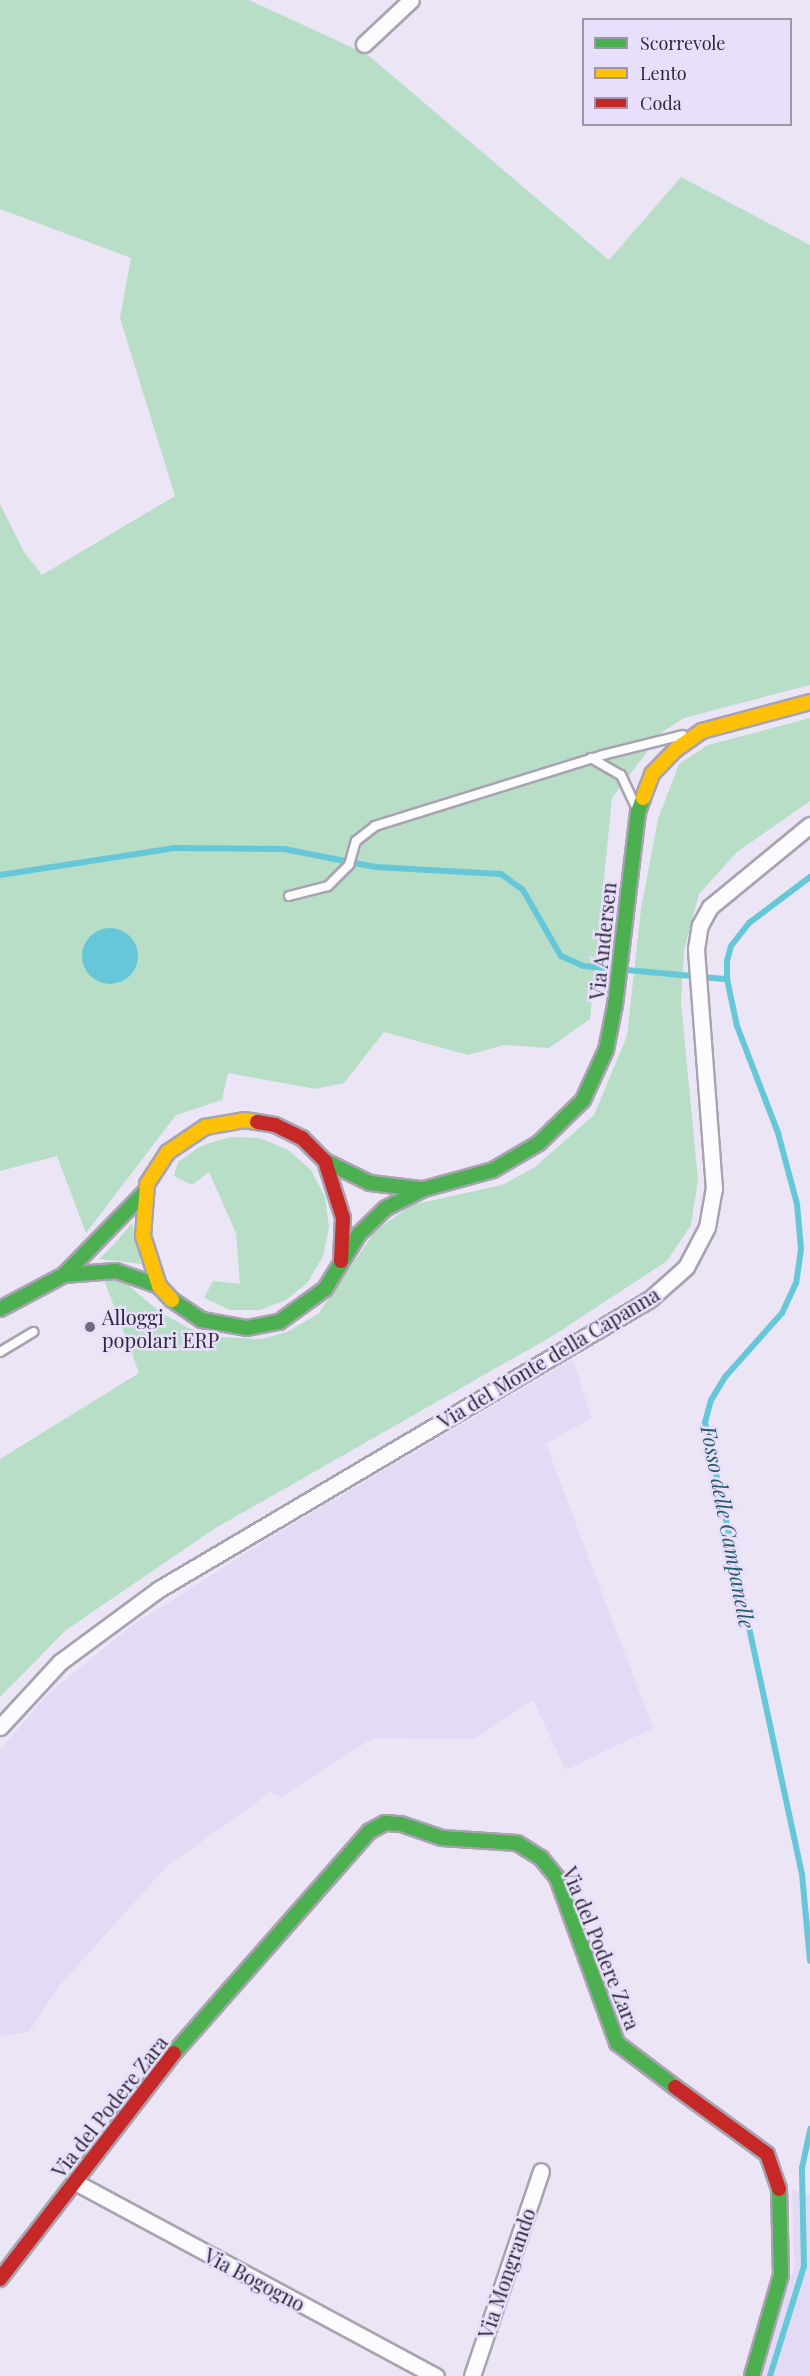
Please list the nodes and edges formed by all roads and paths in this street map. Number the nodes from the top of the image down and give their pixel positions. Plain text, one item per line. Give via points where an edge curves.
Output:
1 (411, 0) edge
2 (364, 44) dead end
3 (810, 702) edge
4 (702, 731) junction
5 (591, 758) junction
6 (638, 812) junction
7 (810, 825) edge
8 (289, 896) dead end
9 (326, 1161) junction
10 (424, 1189) junction
11 (144, 1193) junction
12 (341, 1261) junction
13 (64, 1275) junction
14 (159, 1286) junction
15 (0, 1309) edge
16 (33, 1332) dead end
17 (0, 1352) edge
18 (0, 1727) edge
19 (541, 2171) dead end
20 (75, 2182) junction
21 (0, 2279) edge
22 (436, 2376) edge
23 (472, 2376) edge
24 (752, 2376) edge

1 - 2 street
3 - 4 street, Via Andersen
4 - 5 lane
4 - 6 street, Via Andersen via 675,750 652,774
5 - 6 lane via 621,775
5 - 8 lane via 375,826 356,841 349,866 328,886
6 - 10 street, Via Andersen via 618,982 602,1061 589,1090 569,1117 511,1162 470,1179
7 - 18 street, Via del Monte della Capanna via 710,907 698,936 713,1199 704,1235 680,1273 650,1299 159,1589 60,1662
9 - 10 street, Via Andersen via 370,1183
9 - 11 street, Via Andersen via 302,1138 275,1125 244,1120 219,1123 196,1131 175,1146 156,1167
9 - 12 street, Via Andersen via 343,1218
10 - 12 street, Via Andersen via 375,1217
11 - 13 street, Via Andersen
11 - 14 street, Via Andersen via 143,1236
12 - 14 street, Via Andersen via 325,1288 309,1304 279,1322 260,1327 234,1328 202,1320 173,1301
13 - 14 street, Via Andersen via 116,1271
13 - 15 street, Via Andersen
16 - 17 lane
19 - 23 street, Via Mongrando
20 - 21 street, Via del Podere Zara
20 - 22 street, Via Bogogno
20 - 24 street, Via del Podere Zara via 173,2054 377,1826 401,1824 442,1838 517,1843 541,1858 556,1878 617,2043 639,2063 760,2146 772,2163 780,2192 781,2275

